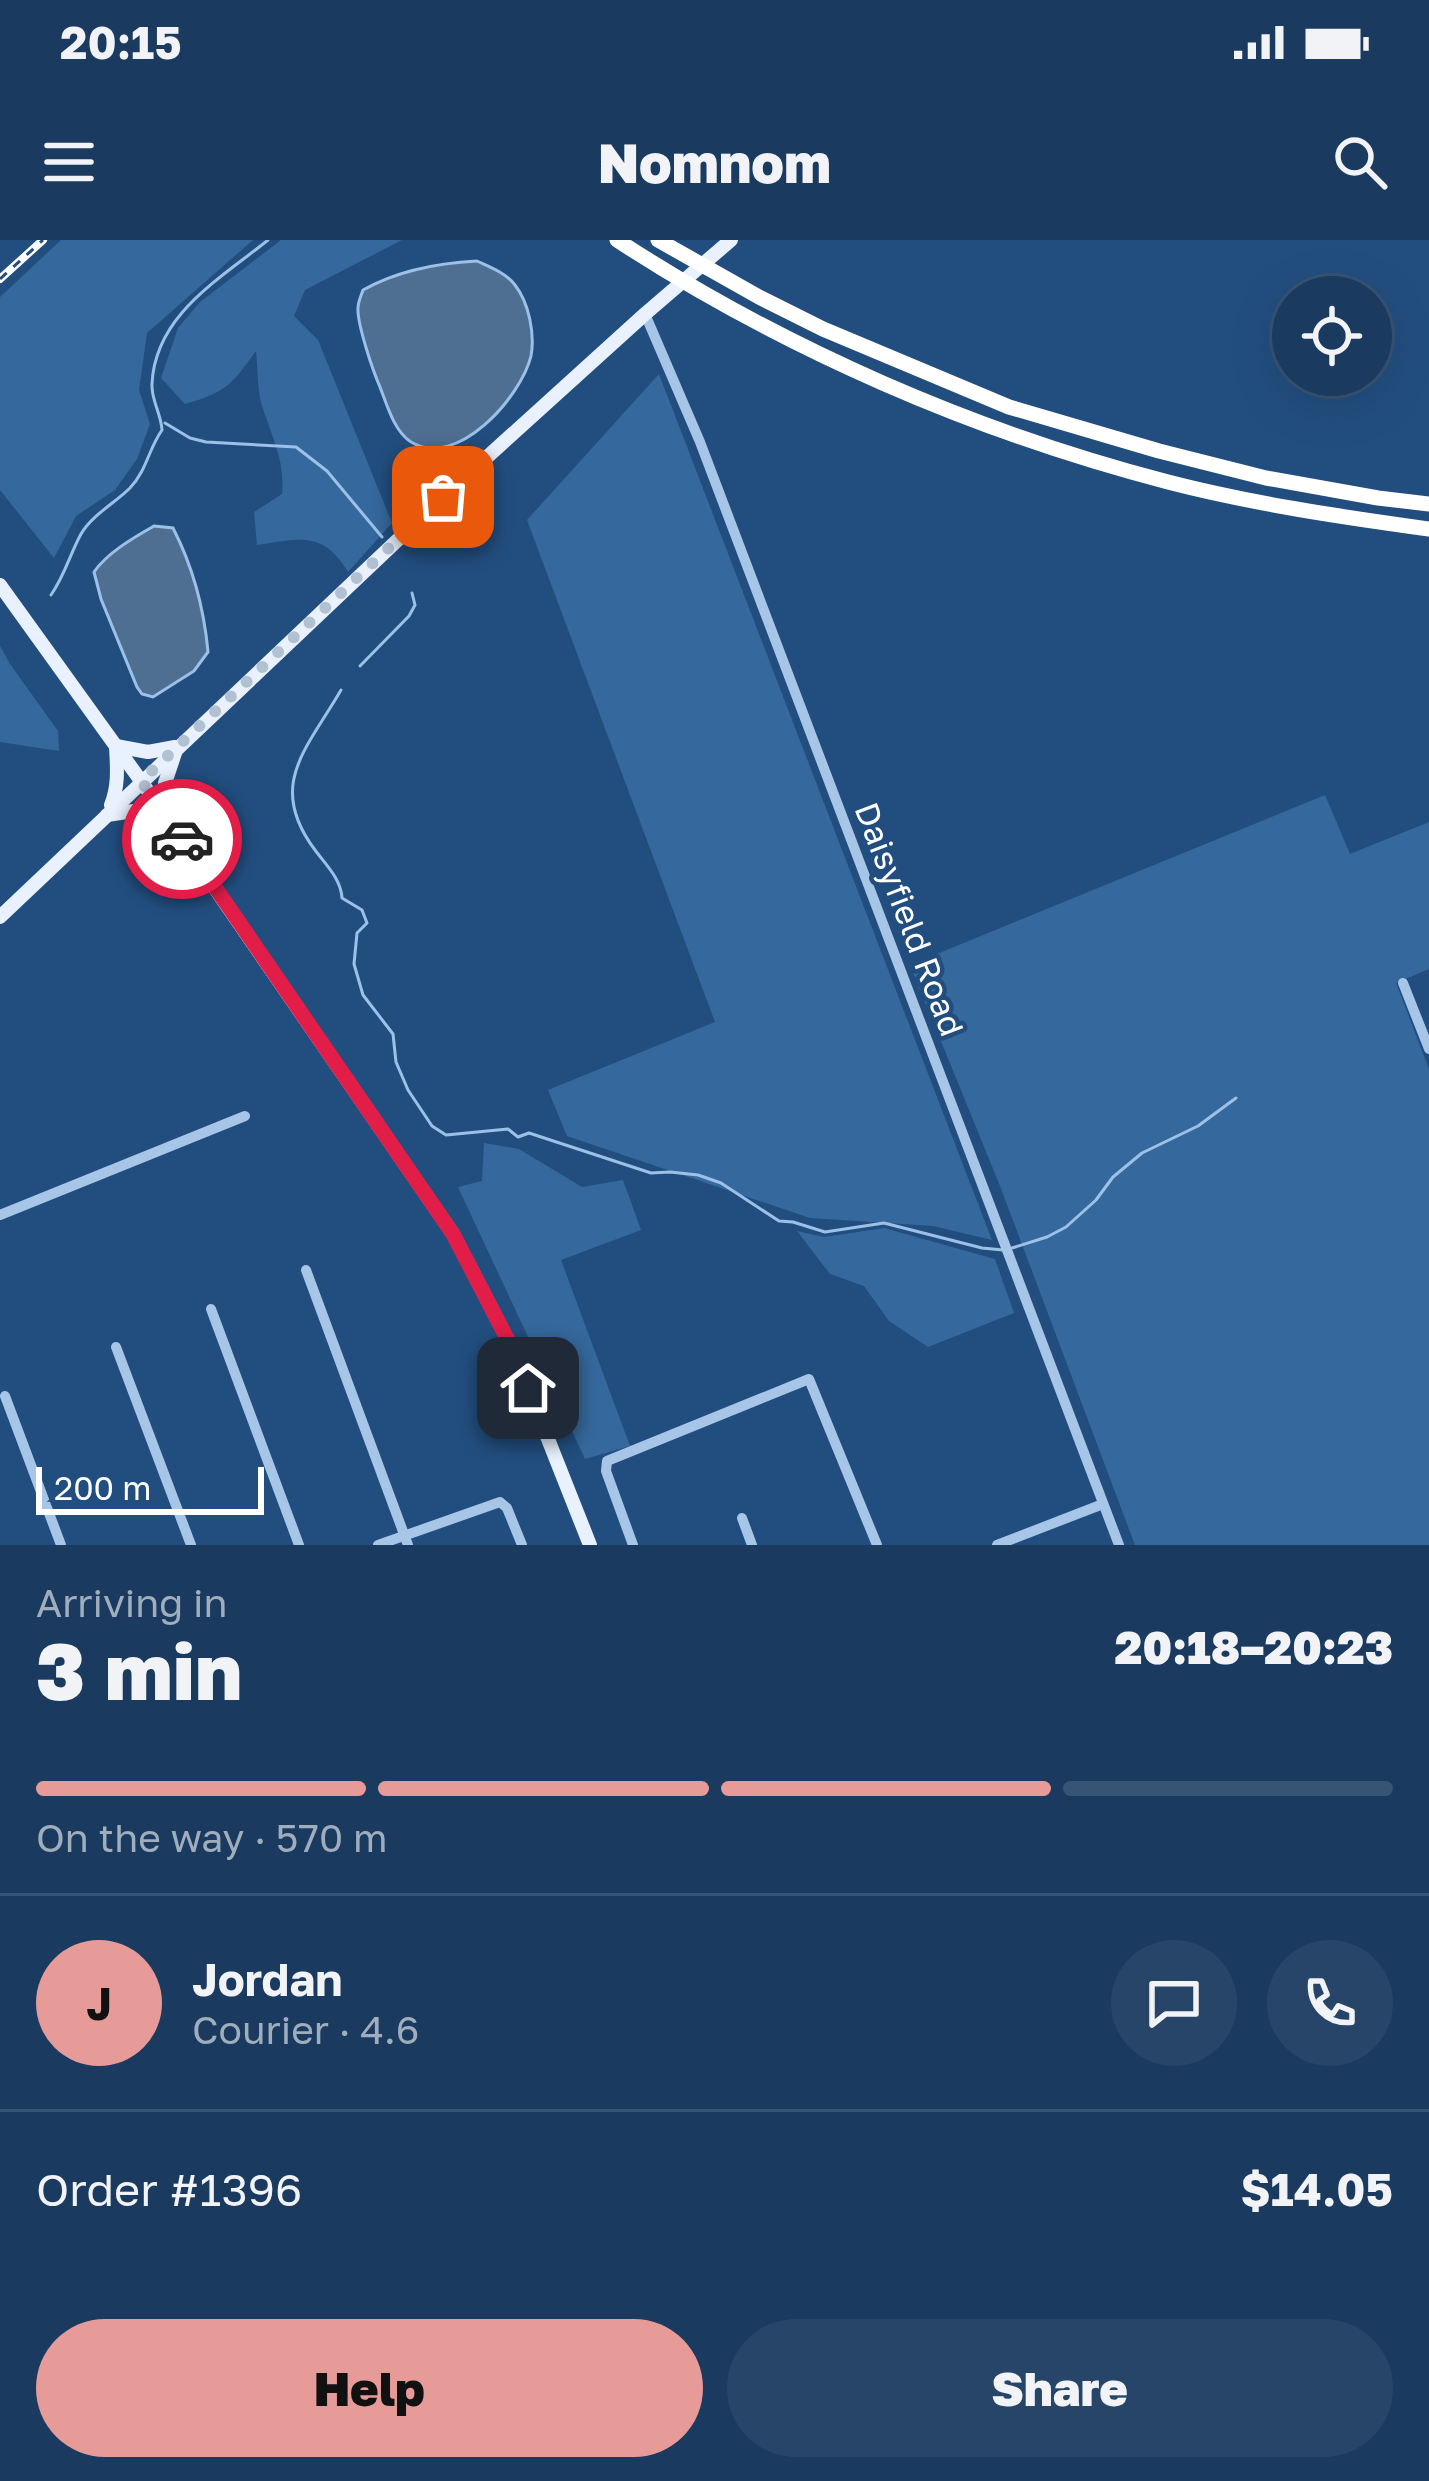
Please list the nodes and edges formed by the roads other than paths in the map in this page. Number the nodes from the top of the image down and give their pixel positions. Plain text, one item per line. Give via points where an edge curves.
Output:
1 (617, 240) edge
2 (730, 240) edge
3 (663, 243) edge
4 (645, 314) junction
5 (1429, 504) edge
6 (1429, 530) edge
7 (0, 585) edge
8 (116, 746) junction
9 (178, 746) junction
10 (141, 781) junction
11 (106, 815) junction
12 (166, 818) junction
13 (0, 917) edge
14 (1403, 983) dead end
15 (1429, 1049) edge
16 (245, 1116) dead end
17 (0, 1214) edge
18 (305, 1270) dead end
19 (211, 1309) dead end
20 (116, 1347) dead end
21 (5, 1396) dead end
22 (1103, 1504) junction
23 (742, 1518) dead end
24 (406, 1540) edge
25 (61, 1545) edge
26 (190, 1545) edge
27 (299, 1545) edge
28 (378, 1545) edge
29 (522, 1545) edge
30 (590, 1545) edge
31 (633, 1545) edge
32 (752, 1545) edge
33 (877, 1545) edge
34 (997, 1545) edge
35 (1119, 1545) edge

1 - 6 highway via 832,362 1011,435 1169,482
2 - 4 main road
3 - 5 highway via 759,297 1009,406 1266,478
4 - 9 main road
4 - 22 street, Daisyfield Road
7 - 8 main road
8 - 9 main road
8 - 10 main road
8 - 11 main road via 116,793
9 - 10 main road
9 - 12 main road via 165,783
10 - 11 main road
10 - 12 main road
11 - 12 main road
11 - 13 main road
12 - 30 main road via 453,1234 512,1348
14 - 15 street
16 - 17 street
18 - 24 street
19 - 27 street
20 - 26 street
21 - 25 street
22 - 34 street
22 - 35 street, Daisyfield Road
23 - 32 street
24 - 28 street
24 - 29 street via 500,1502
31 - 33 street via 608,1461 808,1379

